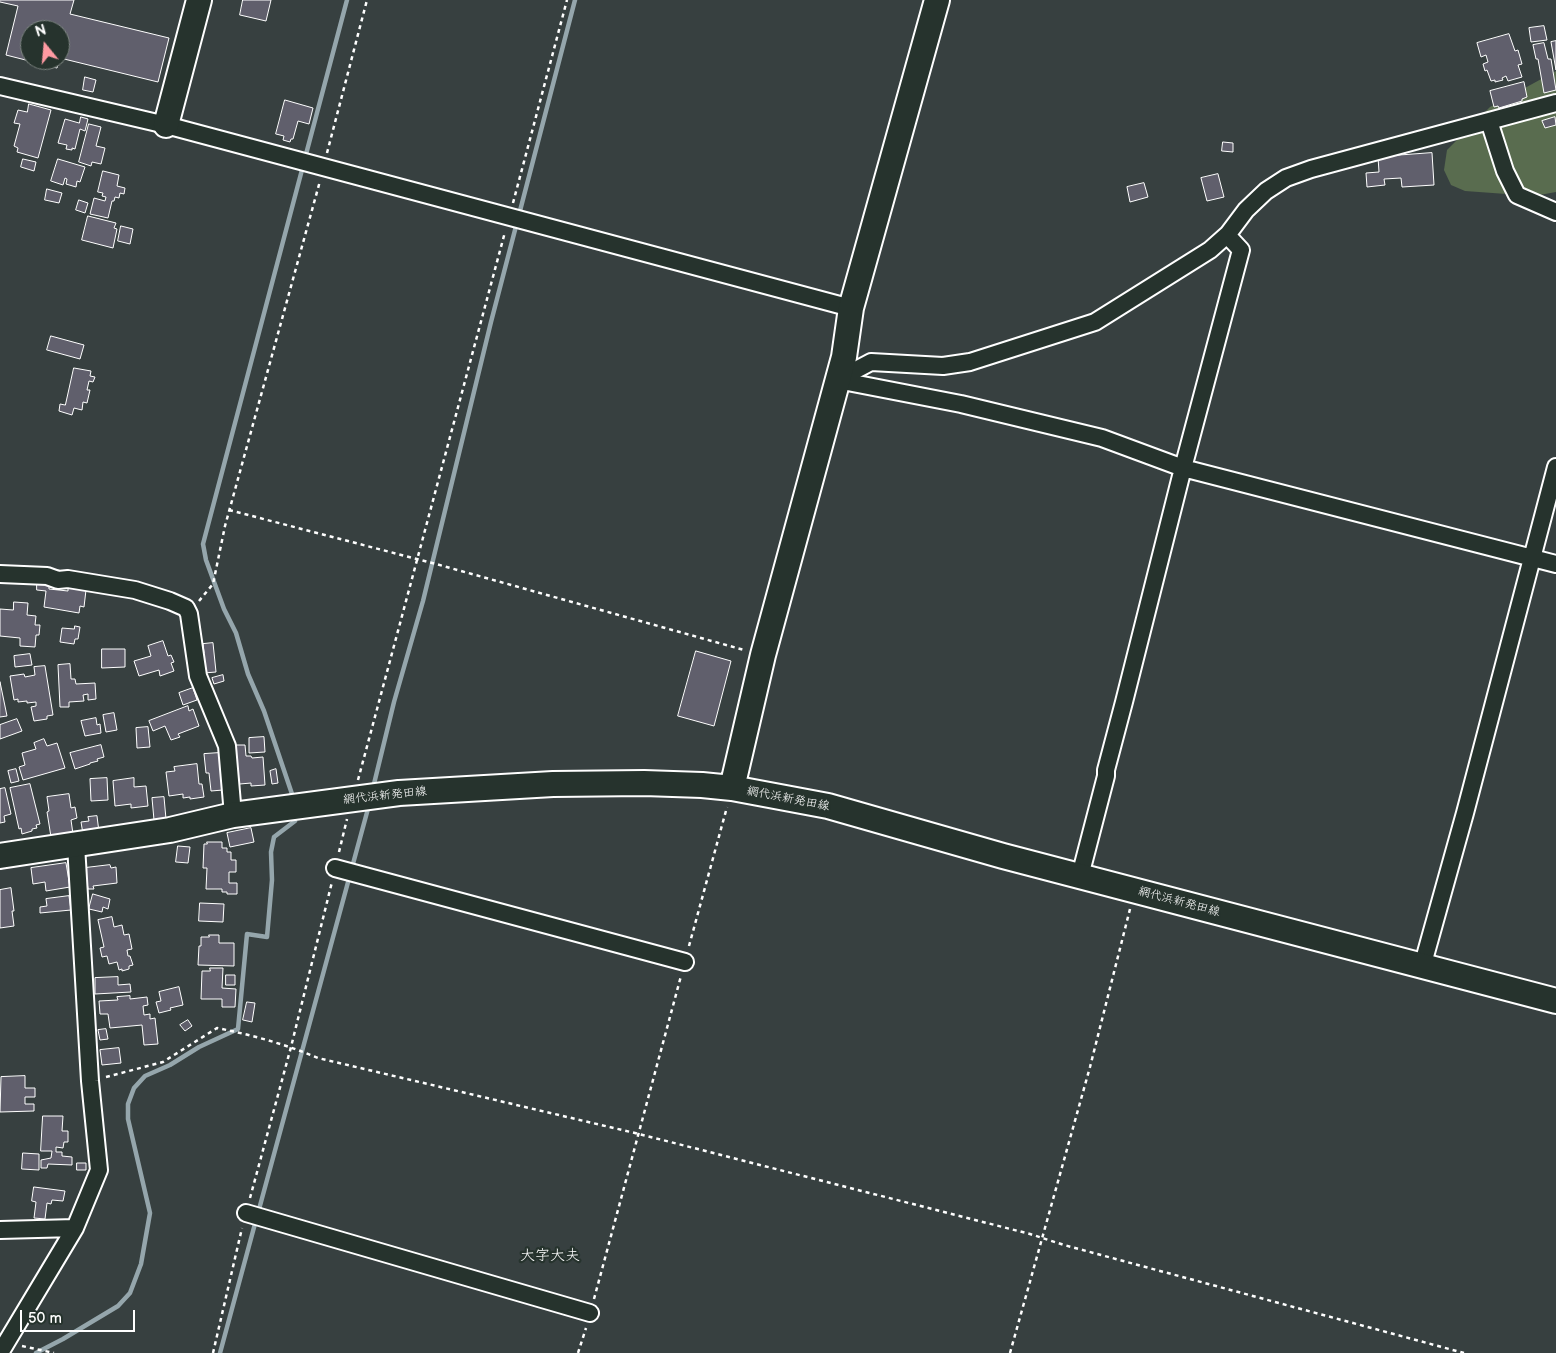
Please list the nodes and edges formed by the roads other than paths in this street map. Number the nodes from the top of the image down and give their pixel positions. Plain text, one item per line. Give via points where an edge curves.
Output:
1 (199, 0) edge
2 (937, 0) edge
3 (0, 86) edge
4 (1556, 103) edge
5 (1489, 121) junction
6 (166, 125) junction
7 (1556, 212) edge
8 (1227, 235) junction
9 (851, 308) junction
10 (837, 380) junction
11 (1556, 467) edge
12 (1183, 468) junction
13 (1532, 557) junction
14 (1556, 564) edge
15 (0, 574) edge
16 (732, 788) junction
17 (233, 815) junction
18 (76, 845) junction
19 (0, 856) edge
20 (335, 868) road end
21 (1080, 876) junction
22 (685, 962) road end
23 (1422, 966) junction
24 (1556, 1002) edge
25 (246, 1213) road end
26 (75, 1228) junction
27 (0, 1230) edge
28 (590, 1313) road end
29 (3, 1348) edge

1 - 6 main road
2 - 9 main road
3 - 6 street
4 - 5 street
5 - 7 street via 1505,172 1517,195
5 - 8 street via 1286,178 1246,210
6 - 9 street
8 - 10 street via 1173,275 1095,322 970,362 943,366 871,362
8 - 12 street via 1241,250
9 - 10 main road
10 - 12 street via 961,404 1102,438
10 - 16 main road via 763,655
11 - 13 street
12 - 13 street
12 - 21 street
13 - 14 street
13 - 23 street
15 - 17 street via 47,576 135,590 186,608 198,676 227,746
16 - 17 main road, 網代浜新発田線 via 644,783 553,784 352,798
16 - 21 main road, 網代浜新発田線 via 828,806
17 - 18 main road, 網代浜新発田線 via 170,830
18 - 19 main road, 網代浜新発田線
18 - 26 street via 90,1082 99,1170
20 - 22 street
21 - 23 main road, 網代浜新発田線
23 - 24 main road, 網代浜新発田線
25 - 28 street
26 - 27 street
26 - 29 street

